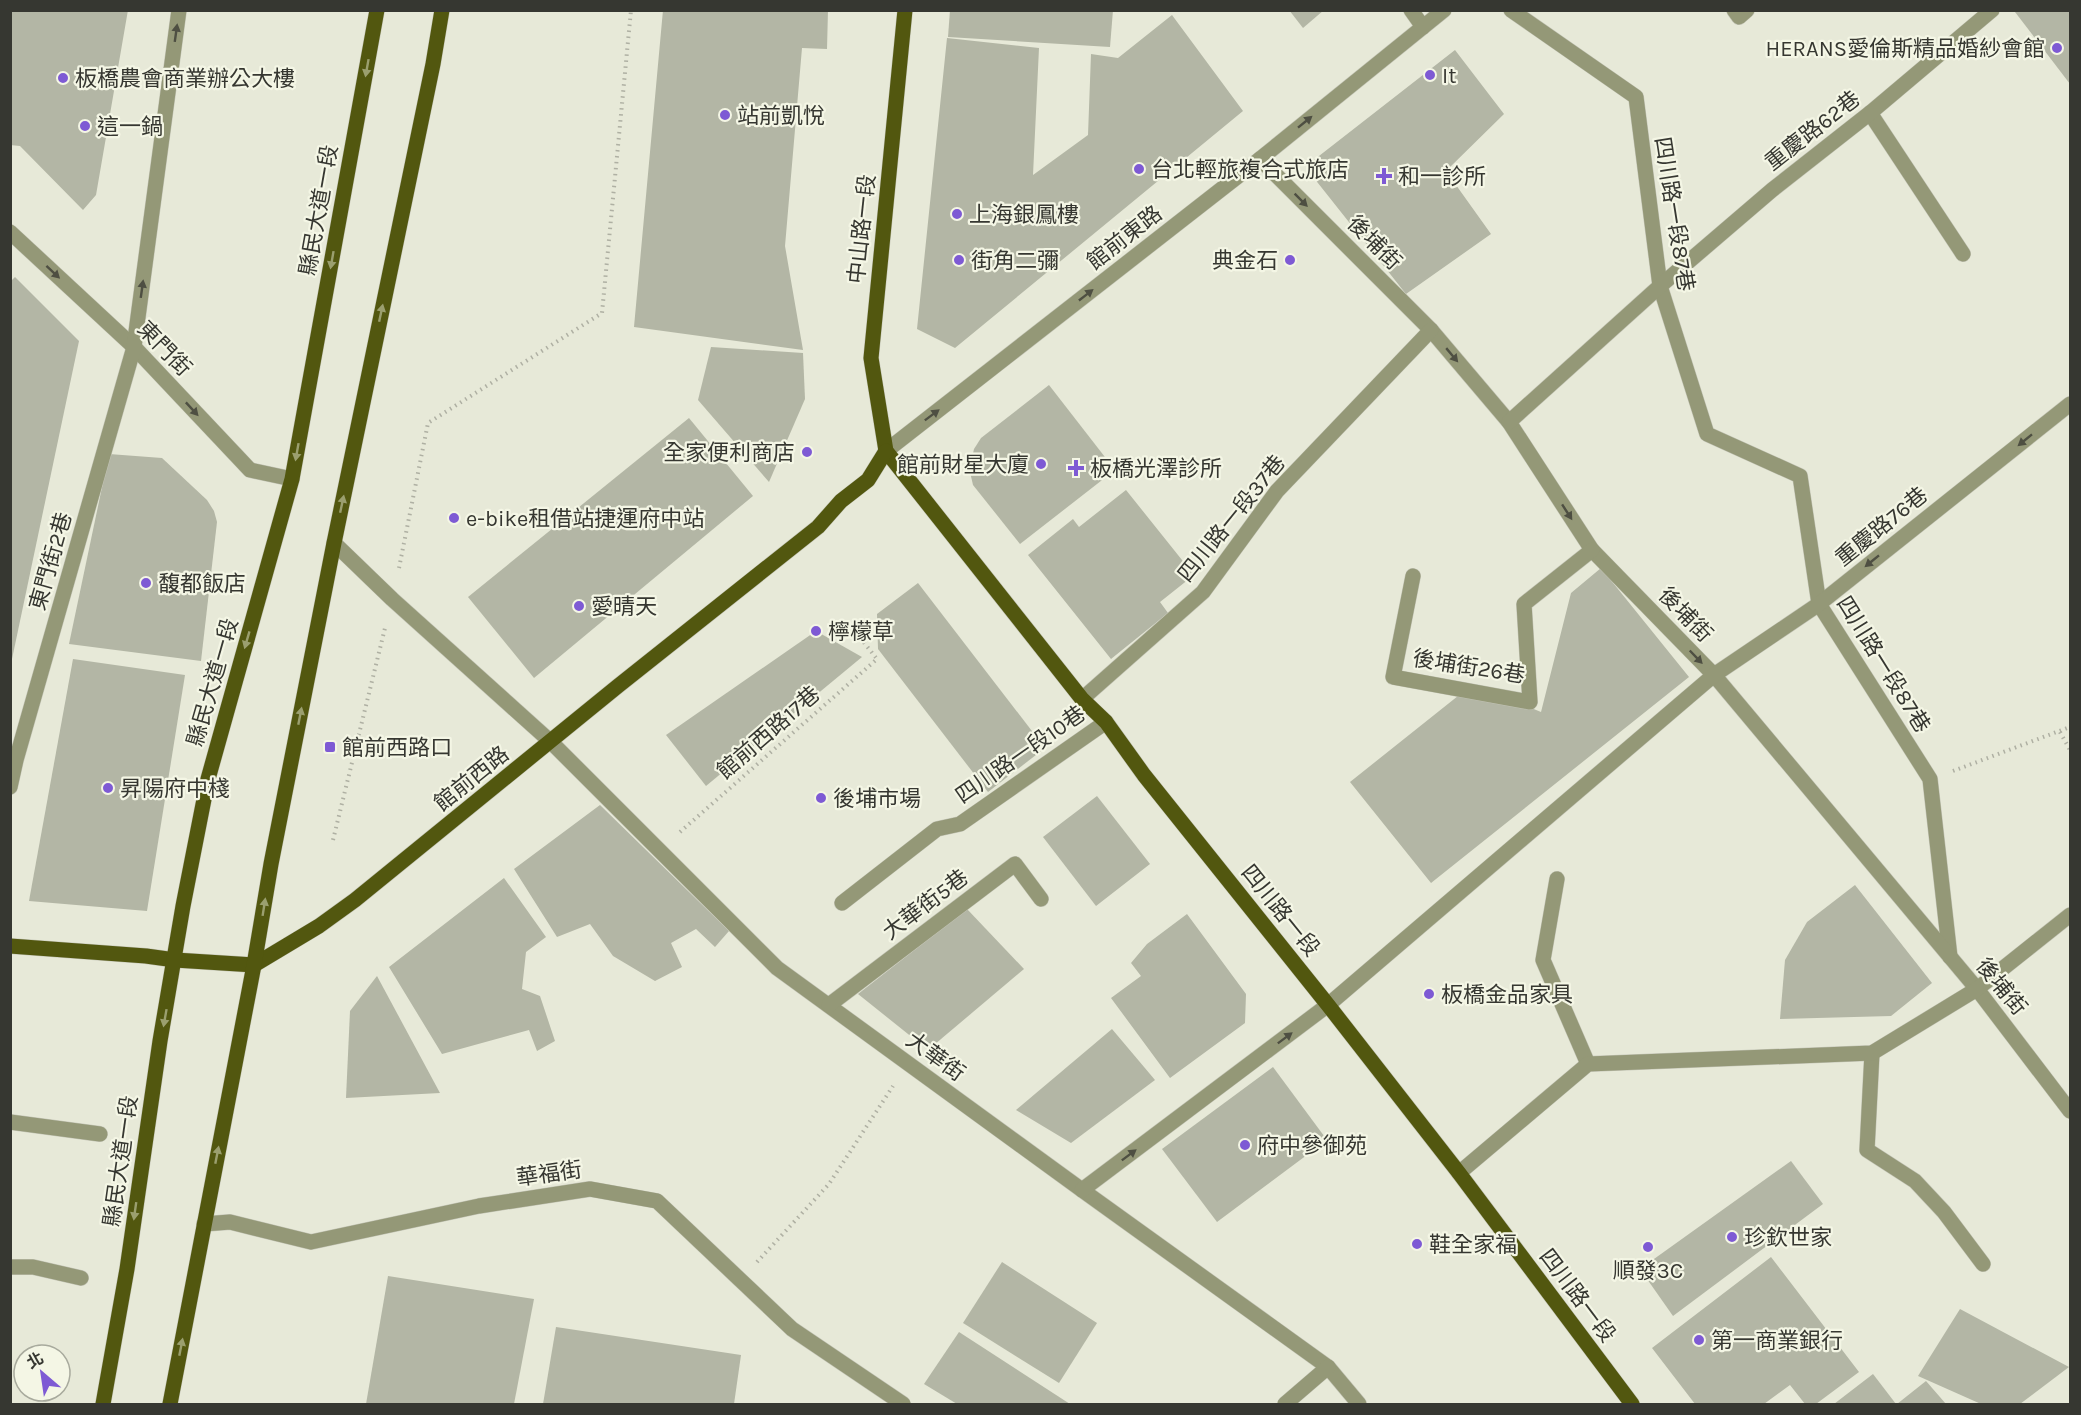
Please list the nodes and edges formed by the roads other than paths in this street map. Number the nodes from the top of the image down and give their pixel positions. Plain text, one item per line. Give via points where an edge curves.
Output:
1 (178, 10) edge
2 (377, 10) edge
3 (442, 10) edge
4 (905, 10) edge
5 (1411, 10) edge
6 (1444, 10) edge
7 (1511, 10) edge
8 (1992, 10) edge
9 (1423, 27) junction
10 (1870, 113) junction
11 (1260, 159) junction
12 (10, 232) edge
13 (1963, 254) dead end
14 (1660, 286) junction
15 (1431, 330) junction
16 (134, 347) junction
17 (2070, 404) edge
18 (1509, 422) junction
19 (886, 451) junction
20 (292, 479) junction
21 (334, 543) junction
22 (1592, 550) junction
23 (1413, 576) dead end
24 (1818, 604) junction
25 (1714, 675) junction
26 (1082, 699) junction
27 (1106, 722) junction
28 (551, 742) junction
29 (13, 760) edge
30 (10, 787) edge
31 (1557, 879) dead end
32 (1041, 899) dead end
33 (842, 903) dead end
34 (2070, 915) edge
35 (10, 946) edge
36 (1950, 957) junction
37 (175, 960) junction
38 (254, 965) junction
39 (1977, 988) junction
40 (829, 1005) junction
41 (1329, 1005) junction
42 (1872, 1053) junction
43 (1588, 1064) junction
44 (2070, 1111) edge
45 (10, 1122) edge
46 (100, 1134) dead end
47 (1459, 1173) junction
48 (1082, 1190) junction
49 (204, 1224) junction
50 (1983, 1264) dead end
51 (10, 1267) edge
52 (81, 1278) dead end
53 (1329, 1366) junction
54 (103, 1404) edge
55 (170, 1404) edge
56 (903, 1404) edge
57 (1285, 1404) edge
58 (1359, 1404) edge
59 (1632, 1404) edge

16 -> 1 street, 東門街2巷
2 -> 20 main road, 縣民大道一段
21 -> 3 main road
4 - 19 main road, 中山路一段 via 871,358
5 - 9 street
6 - 9 street, 館前東路
7 - 14 street, 四川路一段87巷 via 1635,97
8 - 10 street, 重慶路62巷
11 -> 9 street, 館前東路
10 - 13 street
10 - 14 street, 重慶路62巷
11 -> 15 street, 後埔街
19 -> 11 street, 館前東路
12 -> 16 street, 東門街
14 - 18 street, 重慶路62巷
14 - 24 street, 四川路一段87巷 via 1707,434 1800,476
15 -> 18 street, 後埔街
15 - 26 street, 四川路一段37巷 via 1276,490 1203,592
16 -> 20 street, 東門街 via 250,470
16 - 29 street, 東門街2巷
17 -> 24 street, 重慶路76巷
18 -> 22 street, 後埔街
19 - 26 main road, 四川路一段
19 - 28 main road, 館前西路 via 868,480 841,501 818,527
20 -> 37 main road, 縣民大道一段 via 208,779
21 - 28 street, 大華街
38 -> 21 main road
22 - 23 street, 後埔街26巷 via 1524,604 1530,702 1394,677
22 -> 25 street, 後埔街
24 - 25 street, 重慶路76巷
24 - 36 street, 四川路一段87巷 via 1930,779
25 - 36 street, 後埔街
25 - 41 street, 重慶路76巷
26 - 27 main road, 四川路一段
27 - 33 street, 四川路一段10巷 via 960,824 937,829
27 - 41 main road, 四川路一段
28 - 38 main road, 館前西路 via 355,900
28 - 40 street, 大華街 via 777,968
29 - 30 street, 東門街2巷
31 - 43 street via 1543,960
32 - 40 street, 大華街5巷 via 1015,864
34 - 39 street
35 - 37 main road
36 - 39 street, 後埔街
37 - 38 main road
37 -> 54 main road, 縣民大道一段
49 -> 38 main road
39 - 42 street
39 - 44 street, 後埔街
40 - 48 street, 大華街
41 - 47 main road, 四川路一段
48 -> 41 street, 重慶路76巷
42 - 43 street
42 - 50 street via 1867,1150 1915,1181
43 - 47 street
45 - 46 street
47 - 59 main road, 四川路一段
48 - 53 street, 大華街
55 -> 49 main road
49 - 56 street, 華福街 via 230,1222 311,1242 479,1206 590,1189 657,1202 792,1329
51 - 52 street
53 - 57 street
53 - 58 street, 大華街

